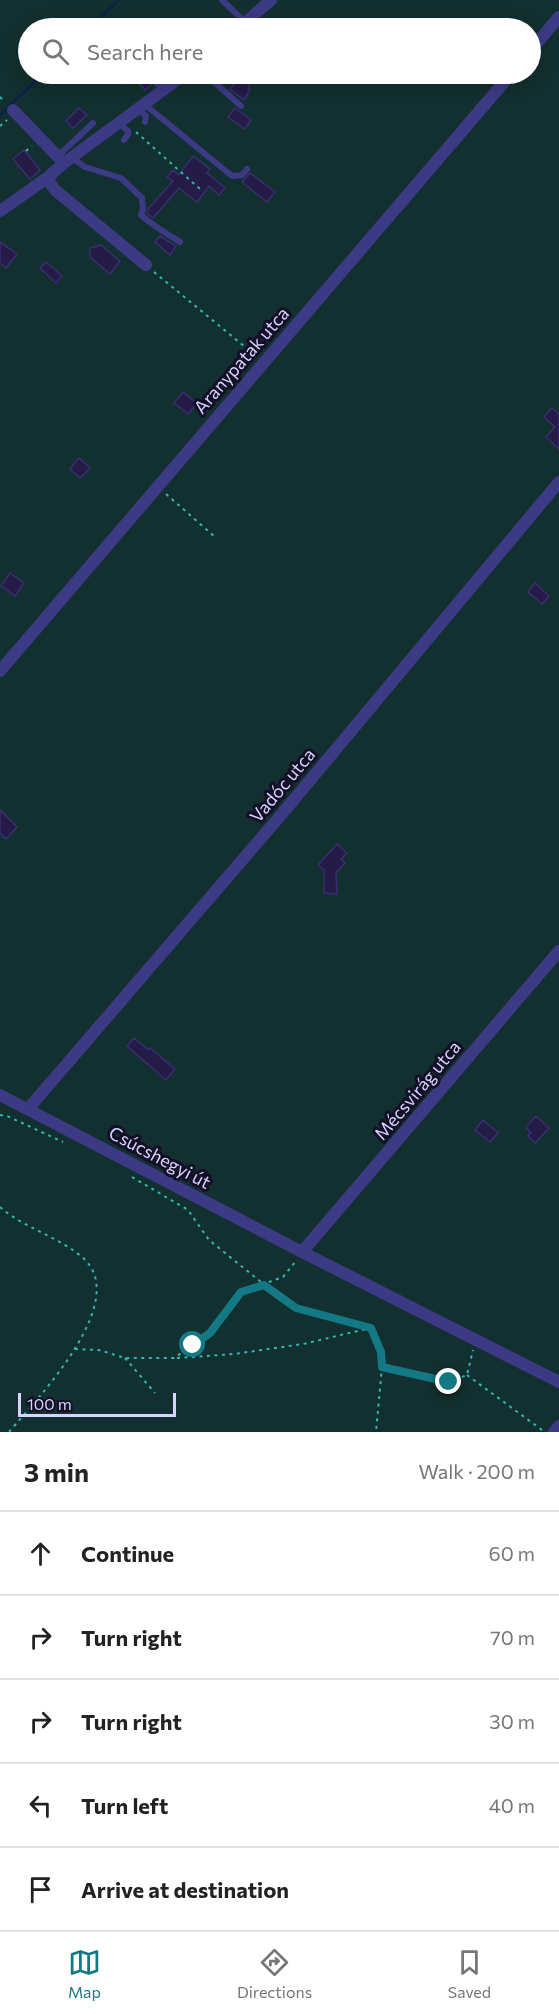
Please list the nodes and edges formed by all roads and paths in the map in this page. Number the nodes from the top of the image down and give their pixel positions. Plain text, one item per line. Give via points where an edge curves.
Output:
1 (222, 0) edge
2 (271, 0) edge
3 (559, 17) edge
4 (241, 18) edge
5 (254, 18) edge
6 (541, 39) edge
7 (157, 84) edge
8 (171, 84) edge
9 (216, 84) edge
10 (502, 84) edge
11 (163, 90) junction
12 (0, 97) edge
13 (3, 100) dead end
14 (141, 106) junction
15 (241, 106) dead end
16 (13, 110) dead end
17 (144, 122) dead end
18 (93, 123) dead end
19 (123, 127) junction
20 (124, 140) dead end
21 (64, 159) junction
22 (247, 169) dead end
23 (47, 178) junction
24 (200, 189) dead end
25 (0, 211) edge
26 (180, 242) dead end
27 (146, 265) joint
28 (249, 350) dead end
29 (559, 482) edge
30 (157, 487) junction
31 (215, 537) dead end
32 (0, 671) edge
33 (559, 951) edge
34 (0, 1095) edge
35 (28, 1108) junction
36 (0, 1115) edge
37 (66, 1143) dead end
38 (126, 1173) dead end
39 (0, 1207) edge
40 (302, 1252) junction
41 (264, 1285) junction
42 (371, 1328) junction
43 (475, 1340) junction
44 (75, 1349) junction
45 (125, 1358) junction
46 (174, 1358) junction
47 (382, 1367) junction
48 (467, 1375) junction
49 (559, 1382) edge
50 (155, 1393) dead end
51 (559, 1426) edge
52 (9, 1432) edge
53 (376, 1432) edge
54 (545, 1432) edge
55 (554, 1432) edge

1 - 4 lane
2 - 5 street
3 - 6 street
7 - 11 lane
8 - 11 street
9 - 15 lane
10 - 30 street, Aranypatak utca
11 - 14 street
12 - 13 path
14 - 17 lane via 146,116
14 - 19 street
14 - 22 lane via 232,176 242,175
16 - 21 street
18 - 21 lane
19 - 20 lane via 128,134
19 - 21 street
19 - 24 path via 133,130
21 - 23 street
21 - 26 lane via 121,178 142,198 141,215
23 - 25 street
23 - 27 street via 55,190
27 - 28 path
29 - 35 street, Vadóc utca via 289,806
30 - 31 path
30 - 32 street, Aranypatak utca
33 - 40 street, Mécsvirág utca
34 - 35 street, Csúcshegyi út
35 - 40 street, Csúcshegyi út
36 - 37 path
38 - 41 path via 188,1210 209,1240
39 - 44 path via 64,1244 89,1266 96,1286 93,1310
40 - 41 path via 284,1277
40 - 43 street, Csúcshegyi út
41 - 42 path via 296,1308
41 - 46 path via 241,1292 210,1333
42 - 46 path via 303,1344
42 - 47 path via 381,1352
43 - 48 path
43 - 49 street, Csúcshegyi út
44 - 45 path via 99,1350
44 - 52 path
45 - 46 path
45 - 50 path
47 - 48 path via 449,1382
47 - 53 path
48 - 54 path
51 - 55 street

